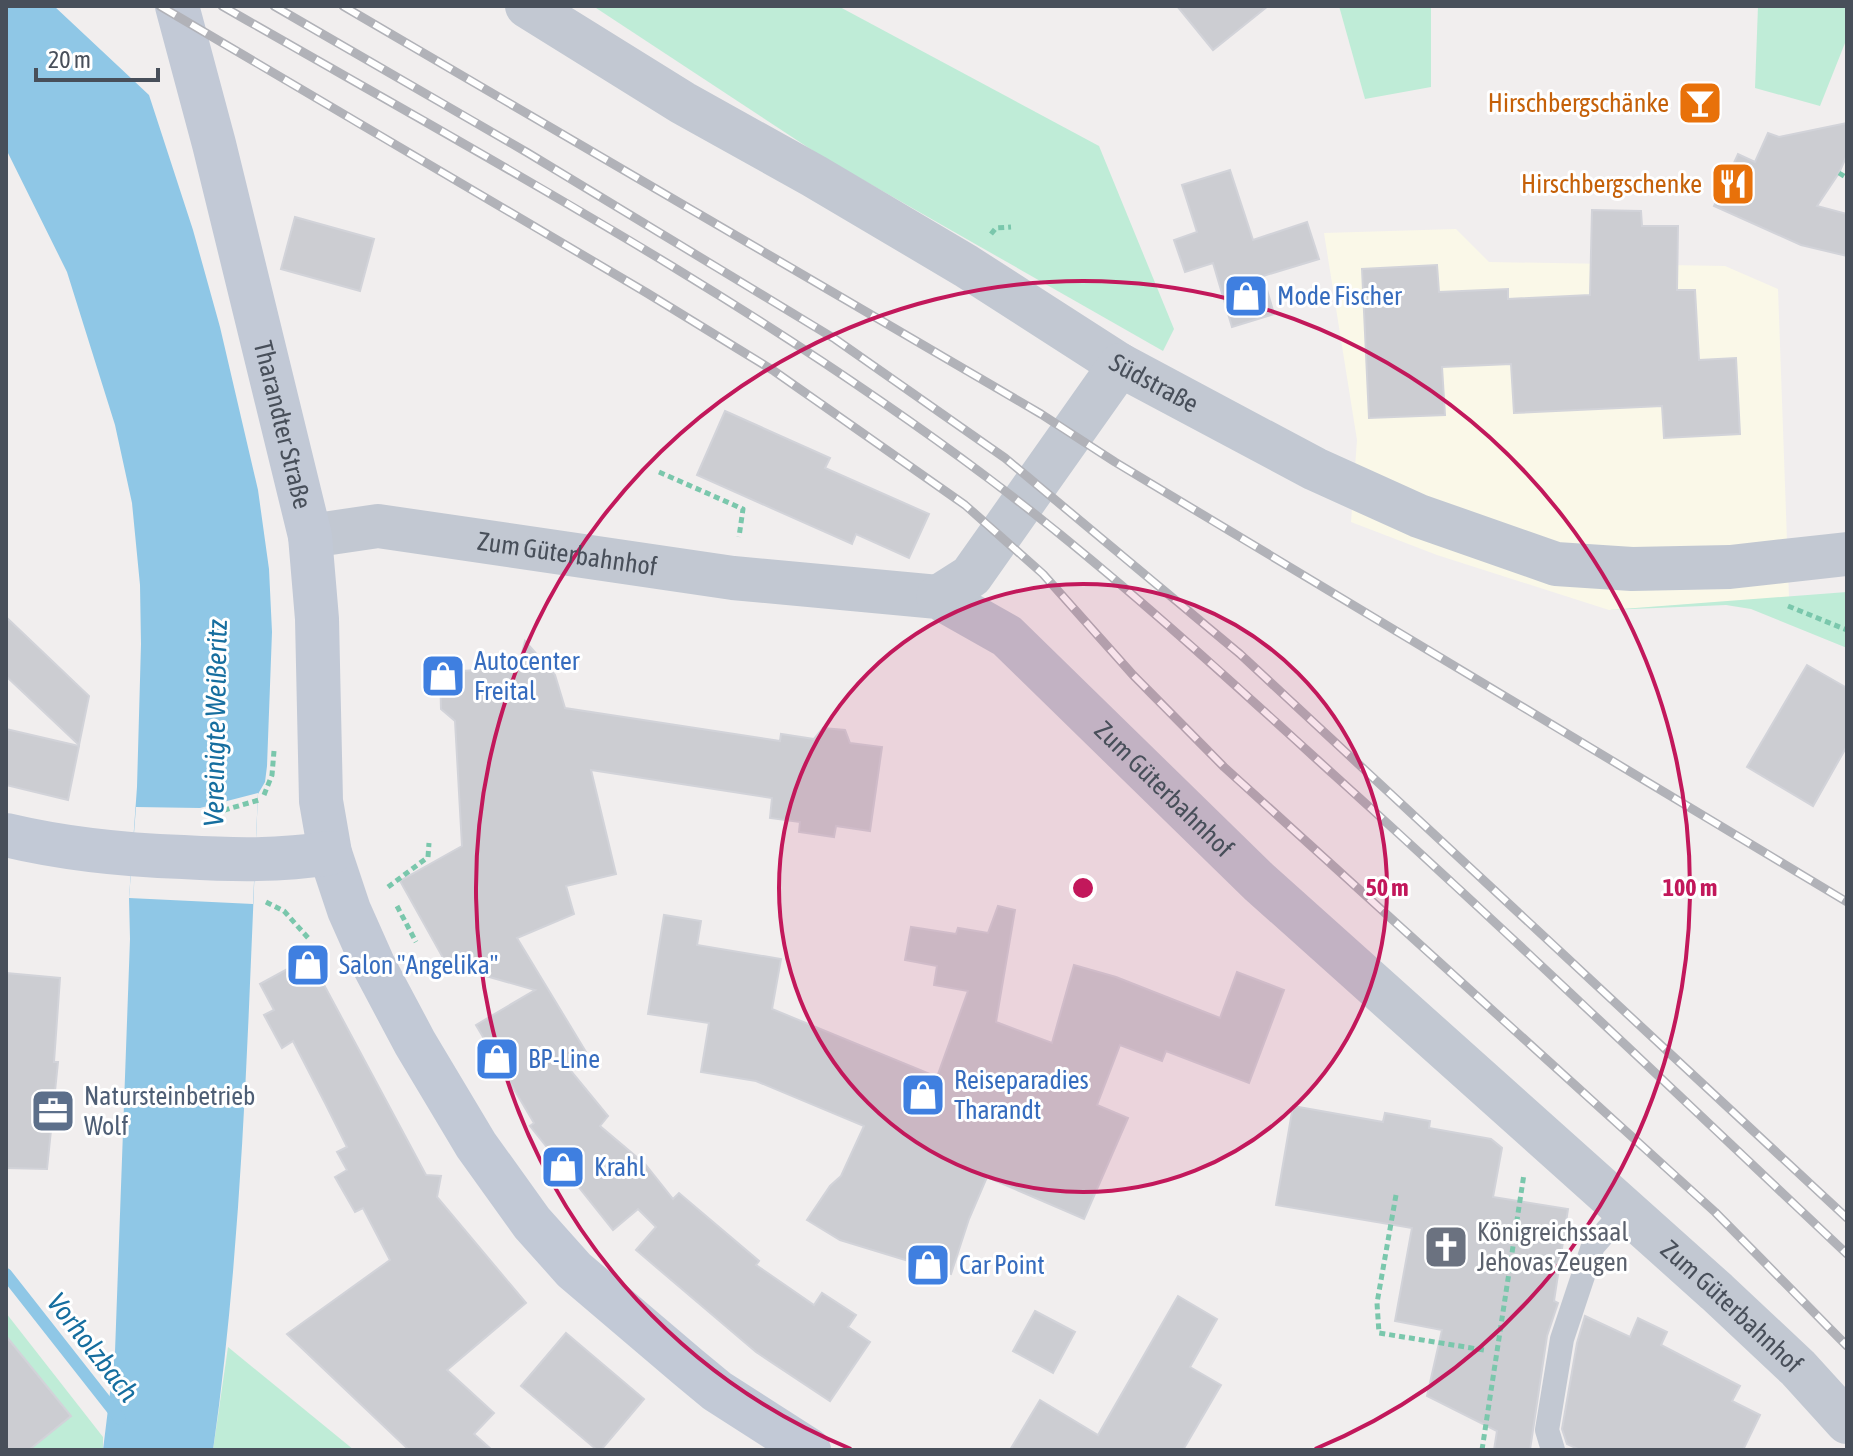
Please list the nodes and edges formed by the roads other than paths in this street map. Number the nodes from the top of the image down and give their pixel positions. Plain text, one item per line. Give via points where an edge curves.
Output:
1 (177, 6) edge
2 (527, 6) edge
3 (1120, 365) junction
4 (310, 536) junction
5 (1847, 554) edge
6 (938, 597) junction
7 (6, 835) edge
8 (330, 853) junction
9 (1625, 1210) junction
10 (1847, 1422) edge
11 (809, 1450) edge
12 (1553, 1450) edge

1 - 4 main road, Tharandter Straße
2 - 3 street, Südstraße via 966,266
3 - 5 street, Südstraße via 1328,475 1419,516 1556,564 1730,567
3 - 6 street via 971,576
4 - 6 street, Zum Güterbahnhof via 378,526 733,578
4 - 8 main road, Tharandter Straße via 321,801
6 - 9 street, Zum Güterbahnhof via 1007,636 1259,882
7 - 8 main road via 256,880 296,858
8 - 11 main road, Tharandter Straße via 373,964 415,1043 476,1145 532,1223 574,1270 717,1391
9 - 10 street, Zum Güterbahnhof via 1798,1368
9 - 12 lane via 1593,1246 1562,1339 1547,1430

